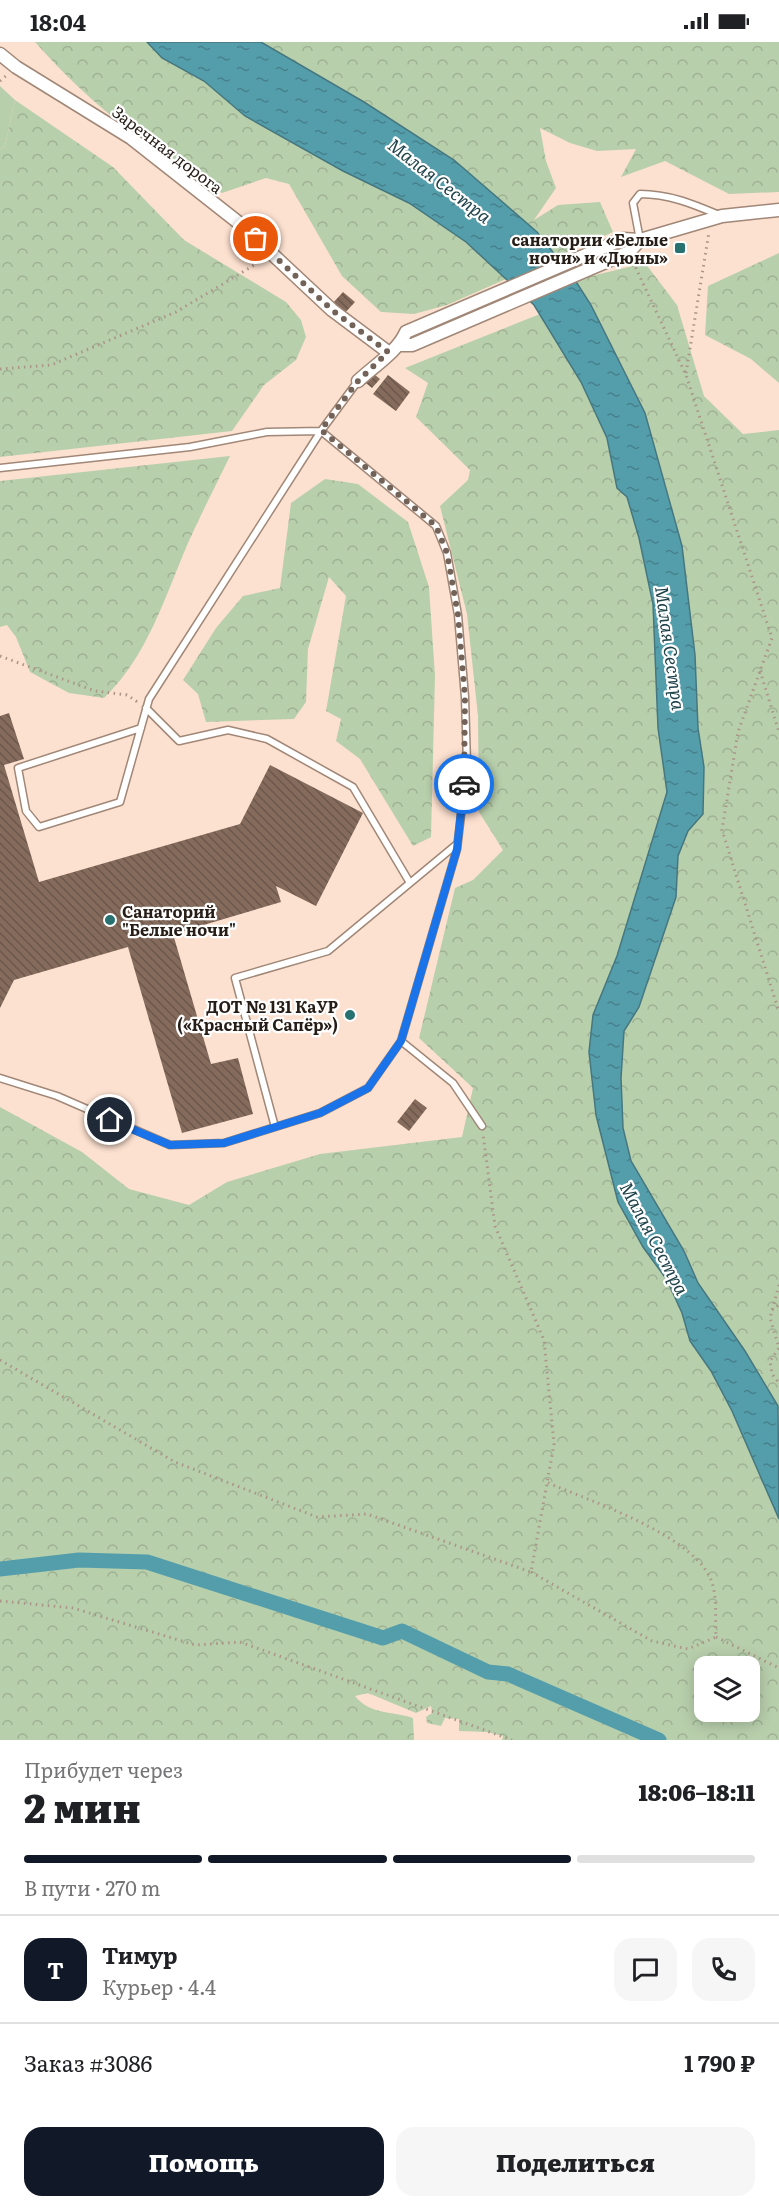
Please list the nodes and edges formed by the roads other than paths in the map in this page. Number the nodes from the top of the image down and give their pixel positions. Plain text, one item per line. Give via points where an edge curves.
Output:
1 (0, 54) edge
2 (779, 210) edge
3 (717, 218) junction
4 (640, 240) junction
5 (406, 345) junction
6 (388, 352) junction
7 (358, 381) joint
8 (321, 430) junction
9 (0, 468) edge
10 (146, 708) junction
11 (141, 728) junction
12 (457, 844) junction
13 (410, 883) junction
14 (401, 1041) junction
15 (0, 1078) edge
16 (482, 1126) road end
17 (275, 1127) junction

1 - 6 street, Заречная дорога via 131,138 239,223 332,310
2 - 3 street
3 - 4 street
3 - 4 lane via 678,199 640,194 633,203
4 - 5 street via 629,252
4 - 5 street via 623,239 406,332
5 - 6 street
6 - 7 street
7 - 8 lane
8 - 9 lane via 267,432 190,447
8 - 10 lane via 148,699
8 - 12 lane via 436,526 447,553 458,615 465,697 467,764
10 - 11 lane
10 - 13 lane via 179,741 228,730 267,739 353,787
11 - 11 lane via 18,768 26,811 39,827 120,802
12 - 13 lane
12 - 14 lane
13 - 17 lane via 328,951 235,978
14 - 16 lane via 453,1083
14 - 17 lane via 368,1088 320,1113
15 - 17 lane via 57,1096 170,1145 224,1143

